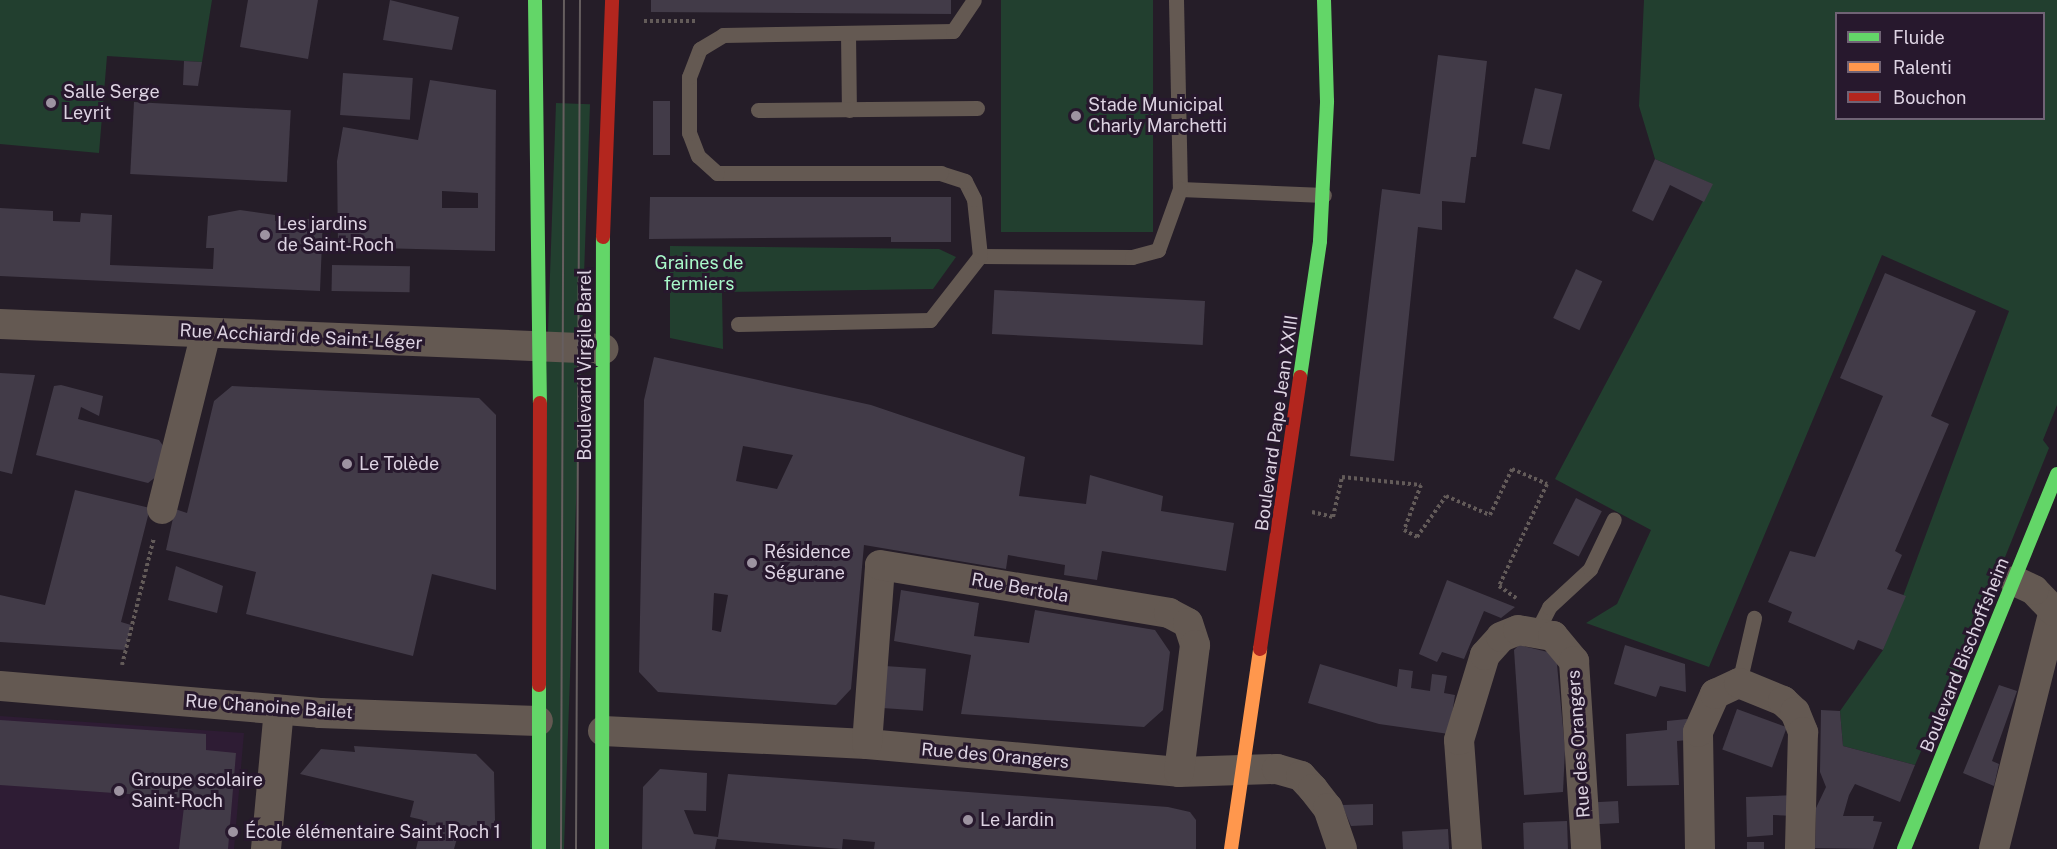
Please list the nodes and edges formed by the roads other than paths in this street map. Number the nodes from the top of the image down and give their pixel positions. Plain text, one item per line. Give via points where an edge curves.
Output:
1 (535, 0) edge
2 (612, 0) edge
3 (974, 0) edge
4 (1176, 0) edge
5 (1324, 0) edge
6 (848, 33) junction
7 (977, 108) dead end
8 (849, 110) junction
9 (758, 111) dead end
10 (1180, 189) junction
11 (1324, 195) junction
12 (980, 256) junction
13 (0, 324) edge
14 (738, 324) dead end
15 (206, 333) junction
16 (539, 348) junction
17 (603, 349) junction
18 (2057, 474) edge
19 (162, 509) road end
20 (1614, 519) dead end
21 (2015, 581) junction
22 (1754, 618) dead end
23 (1538, 631) junction
24 (1739, 682) junction
25 (0, 686) edge
26 (279, 710) junction
27 (538, 721) junction
28 (603, 731) junction
29 (867, 744) junction
30 (1240, 771) junction
31 (1179, 772) junction
32 (266, 849) edge
33 (538, 849) edge
34 (602, 849) edge
35 (1231, 849) edge
36 (1342, 849) edge
37 (1467, 849) edge
38 (1586, 849) edge
39 (1700, 849) edge
40 (1800, 849) edge
41 (1904, 849) edge
42 (1994, 849) edge

1 - 16 main road via 541,156
2 - 17 main road, Boulevard Virgile Barel via 612,90 603,153
3 - 6 lane via 953,31
4 - 10 lane
5 - 11 main road, Boulevard Pape Jean XXIII
6 - 8 lane
6 - 12 lane via 723,35 700,49 689,77 689,133 698,156 717,173 941,173 965,181 974,199
7 - 8 lane
8 - 9 lane
10 - 11 lane
10 - 12 lane via 1158,250 1132,257
11 - 30 main road, Boulevard Pape Jean XXIII via 1285,507
12 - 14 lane via 930,320
13 - 15 street, Rue Acchiardi de Saint-Léger
15 - 16 street, Rue Acchiardi de Saint-Léger
15 - 19 street
16 - 17 street, Rue Acchiardi de Saint-Léger
16 - 27 main road
17 - 28 main road, Boulevard Virgile Barel
18 - 21 main road, Boulevard Bischoffsheim
20 - 23 lane via 1590,569 1549,607
21 - 41 main road, Boulevard Bischoffsheim
21 - 42 street via 2034,590 2054,611
22 - 24 lane
23 - 37 street via 1518,630 1501,637 1485,655 1469,699 1459,740
23 - 38 street, Rue des Orangers via 1564,645 1574,661
24 - 39 street via 1715,694 1698,732
24 - 40 street via 1783,700 1796,712 1803,732
25 - 26 street, Rue Chanoine Bailet
26 - 27 street, Rue Chanoine Bailet
26 - 32 street
27 - 33 main road
28 - 29 street, Rue des Orangers
28 - 34 main road, Boulevard Virgile Barel
29 - 31 street, Rue des Orangers
29 - 31 street, Rue Bertola via 880,564 1169,613 1188,623 1195,645
30 - 31 street, Rue des Orangers
30 - 35 main road, Boulevard Pape Jean XXIII
30 - 36 street, Rue des Orangers via 1278,769 1301,777 1328,808

